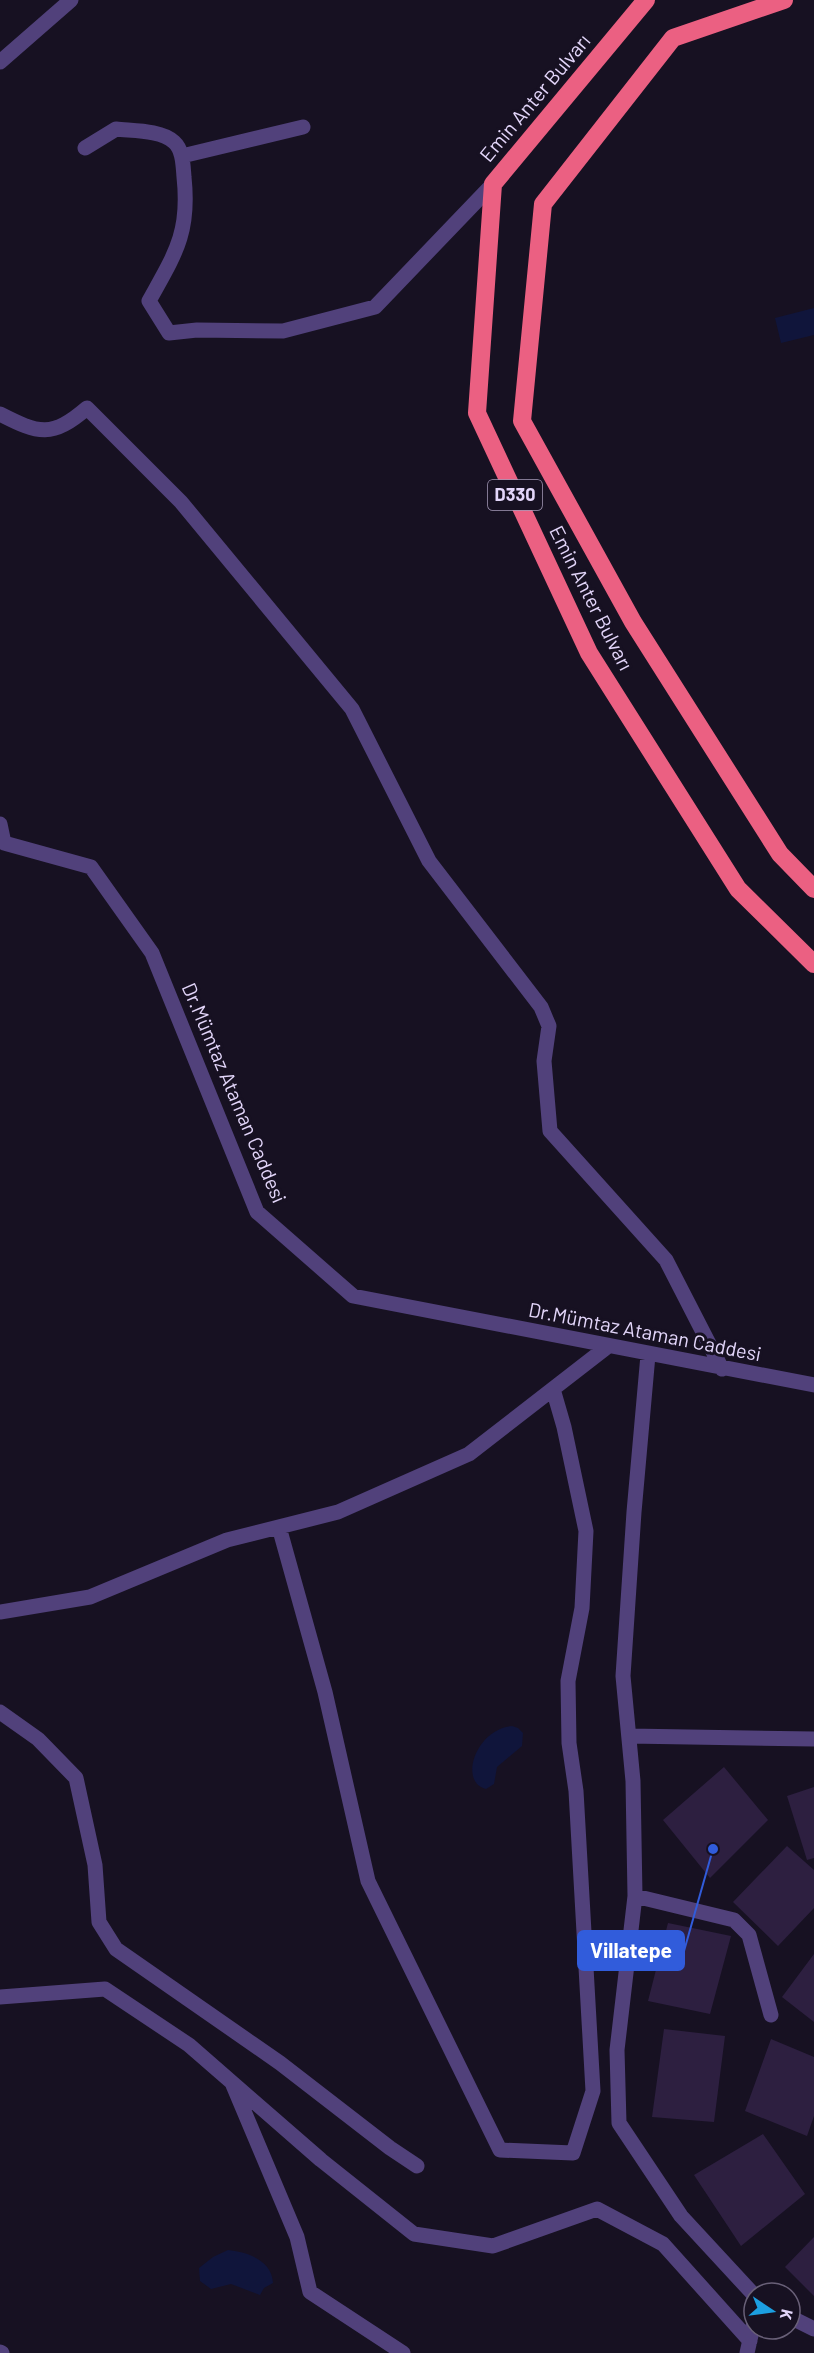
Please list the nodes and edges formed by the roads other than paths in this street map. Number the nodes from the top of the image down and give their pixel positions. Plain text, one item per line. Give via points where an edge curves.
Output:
1 (71, 0) edge
2 (646, 0) edge
3 (784, 0) edge
4 (0, 62) edge
5 (303, 127) dead end
6 (85, 148) dead end
7 (182, 156) junction
8 (493, 184) junction
9 (0, 414) edge
10 (0, 824) edge
11 (2, 844) edge
12 (814, 889) edge
13 (814, 964) edge
14 (607, 1347) junction
15 (648, 1355) junction
16 (722, 1369) junction
17 (814, 1385) edge
18 (553, 1389) junction
19 (279, 1527) junction
20 (0, 1612) edge
21 (0, 1712) edge
22 (629, 1736) junction
23 (814, 1739) edge
24 (635, 1896) junction
25 (0, 1997) edge
26 (771, 2014) dead end
27 (231, 2081) junction
28 (417, 2166) dead end
29 (742, 2282) edge
30 (749, 2347) edge
31 (403, 2353) edge

1 - 4 street
2 - 8 highway, Emin Anter Bulvarı
3 - 12 highway, Emin Anter Bulvarı / D330 via 673,38 543,204 522,421 633,622 780,854
5 - 7 street
6 - 7 street via 116,129 160,136 174,142
7 - 8 street via 186,217 180,245 149,302 169,333 283,331 375,307
8 - 13 highway, Emin Anter Bulvarı / D330 via 477,413 589,653 738,889
9 - 16 street via 33,430 66,426 87,408 181,502 352,709 429,861 541,1006 549,1026 544,1061 550,1131 666,1260
10 - 11 street
11 - 14 street, Dr.Mümtaz Ataman Caddesi via 91,867 152,953 257,1212 353,1296
14 - 15 street, Dr.Mümtaz Ataman Caddesi
14 - 18 street
15 - 16 street, Dr.Mümtaz Ataman Caddesi
15 - 22 street via 623,1676
16 - 17 street, Dr.Mümtaz Ataman Caddesi
18 - 19 street via 469,1454 338,1512
18 - 19 street via 586,1531 582,1608 568,1681 593,2091 573,2153 500,2151 369,1881 325,1692
19 - 20 street via 227,1540 90,1597
21 - 28 street via 38,1739 76,1778 95,1865 99,1922 116,1949 280,2063
22 - 23 street
22 - 24 street
24 - 26 street via 734,1920 749,1935
24 - 29 street via 617,2050 619,2123 681,2216
25 - 27 street via 105,1989 189,2045
27 - 30 street via 414,2234 493,2246 597,2209 663,2244
27 - 31 street via 297,2236 310,2292

